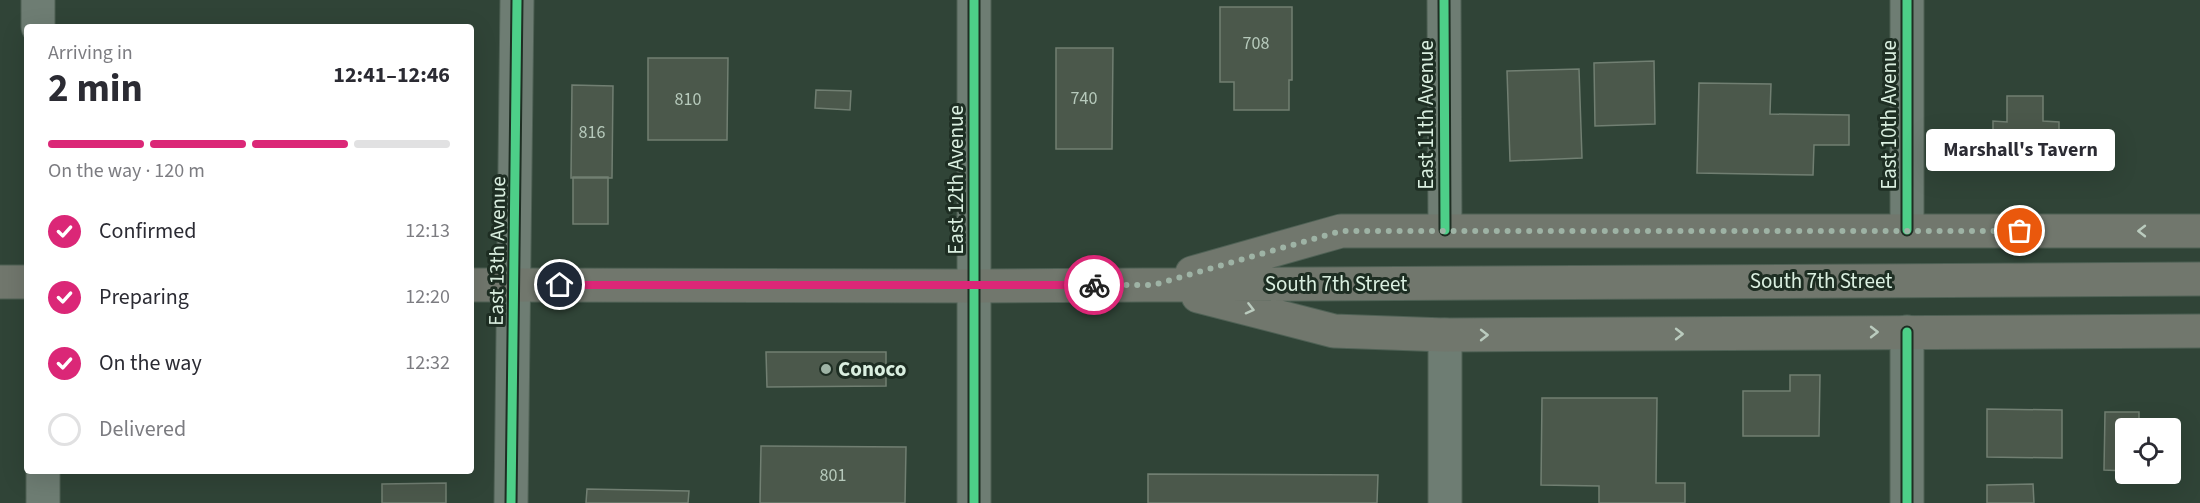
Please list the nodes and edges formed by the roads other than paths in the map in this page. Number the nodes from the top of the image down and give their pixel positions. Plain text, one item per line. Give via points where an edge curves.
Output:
1 (38, 0) edge
2 (517, 0) edge
3 (974, 0) edge
4 (1444, 0) edge
5 (1906, 0) edge
6 (38, 24) edge
7 (1444, 230) junction
8 (1907, 231) junction
9 (2200, 231) edge
10 (2200, 279) edge
11 (0, 282) edge
12 (24, 282) edge
13 (474, 285) edge
14 (514, 285) junction
15 (1153, 285) junction
16 (974, 286) junction
17 (2200, 330) edge
18 (1907, 332) junction
19 (1445, 335) junction
20 (43, 474) edge
21 (43, 503) edge
22 (511, 503) edge
23 (974, 503) edge
24 (1445, 503) edge
25 (1907, 503) edge

1 - 6 street
2 - 14 street, East 13th Avenue
3 - 16 street, East 12th Avenue
4 - 7 street, East 11th Avenue
5 - 8 street, East 10th Avenue
7 - 8 main road
7 - 15 main road via 1341,231
9 -> 8 main road
10 - 15 main road, South 7th Street
11 - 12 main road
13 - 14 main road, South 7th Street
14 - 16 main road, South 7th Street
14 - 22 street, East 13th Avenue
15 - 16 main road, South 7th Street
15 -> 19 main road via 1334,331
16 - 23 street, East 12th Avenue
17 - 18 main road
19 -> 18 main road
18 - 25 street
19 - 24 street
20 - 21 street

